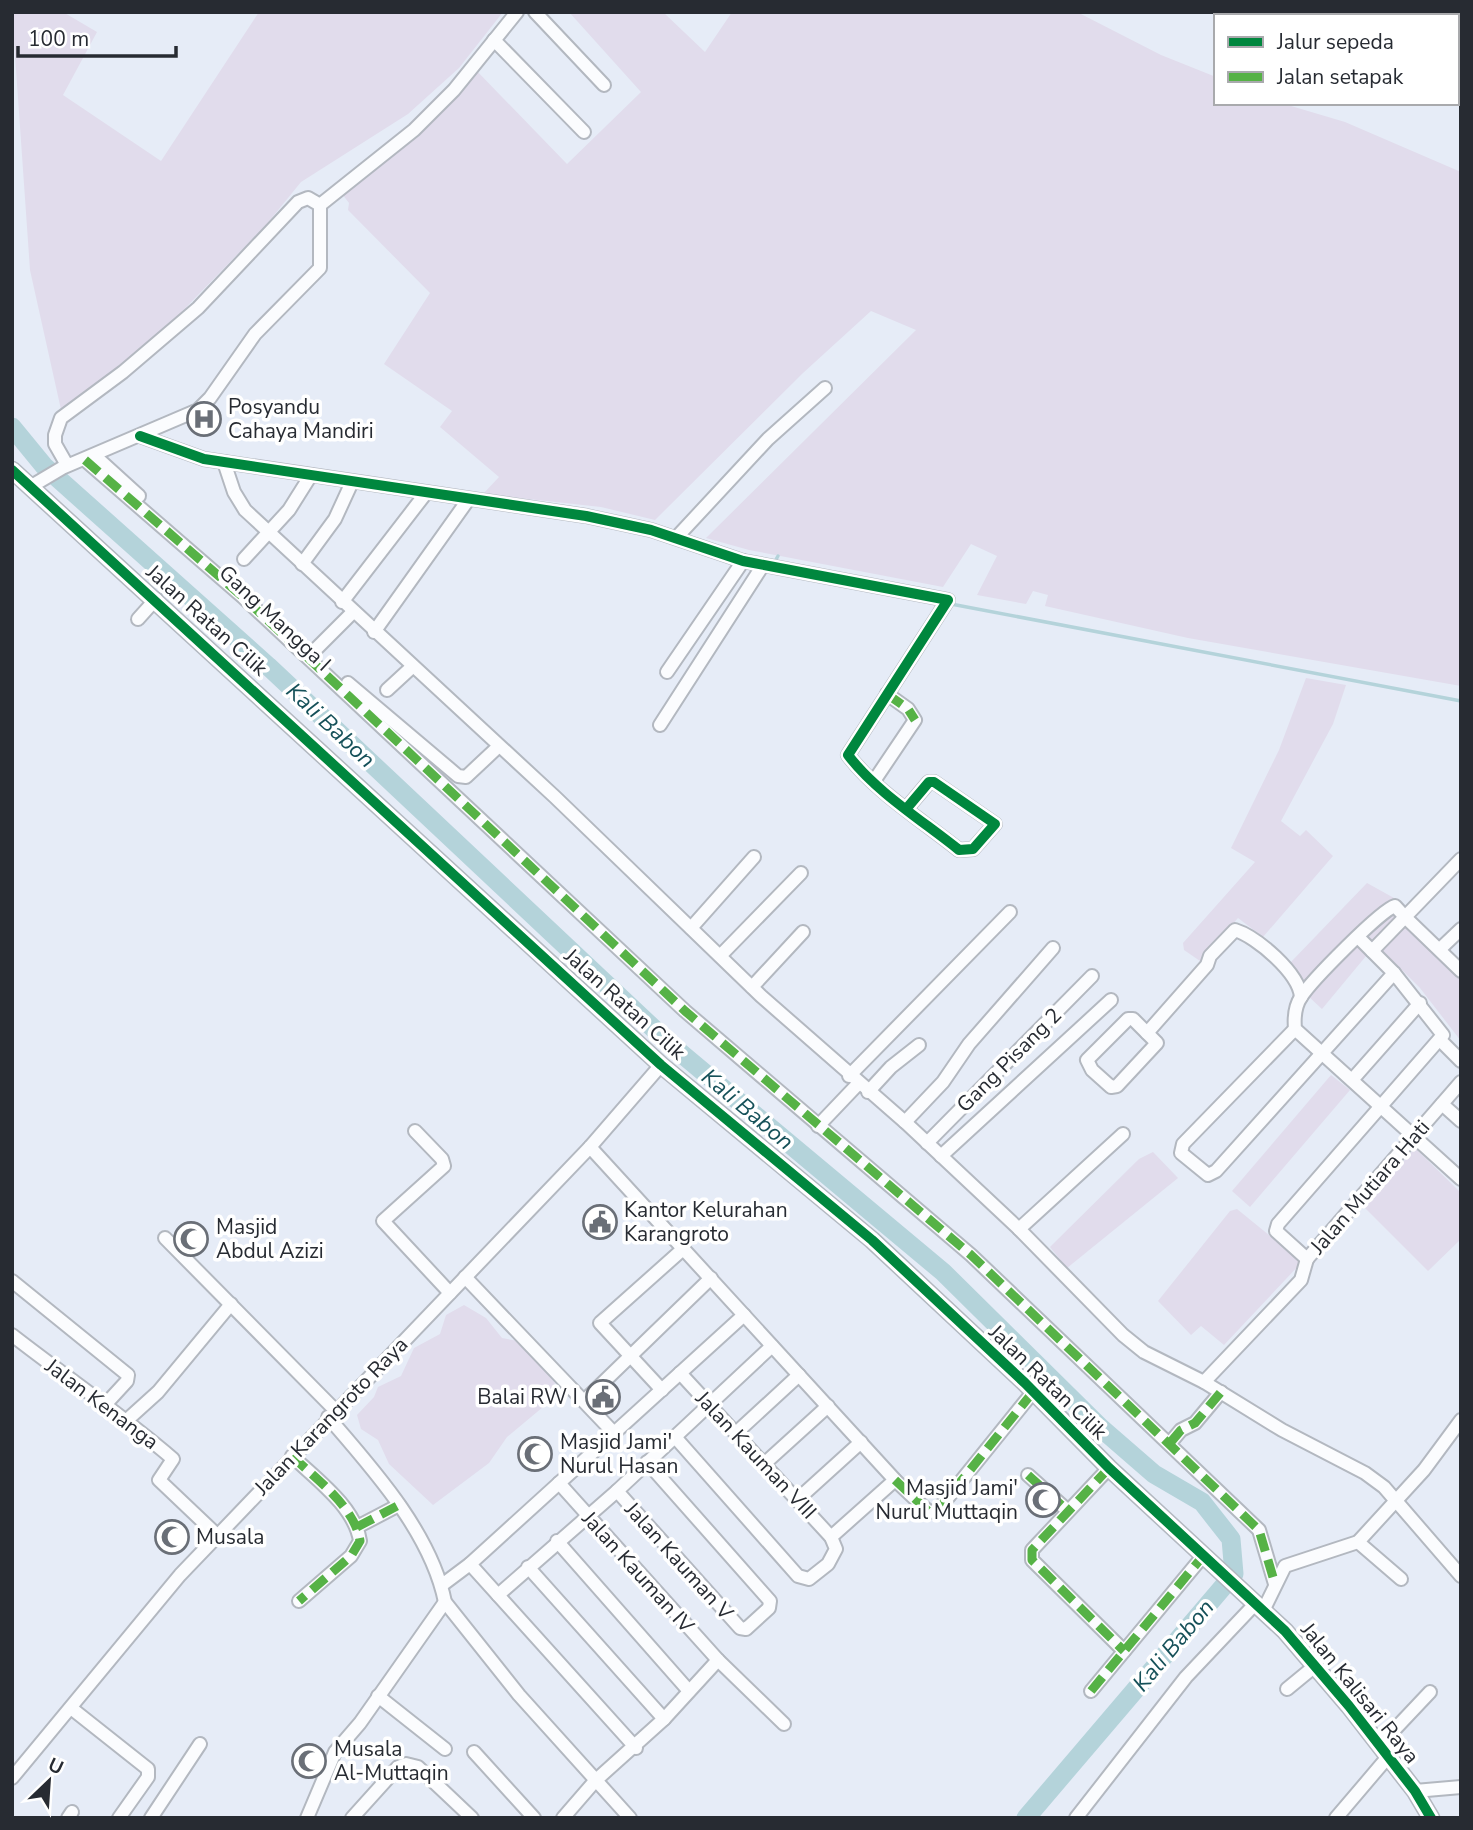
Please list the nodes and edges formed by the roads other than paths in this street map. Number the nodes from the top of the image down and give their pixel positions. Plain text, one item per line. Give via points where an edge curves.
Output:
1 (517, 12) edge
2 (535, 12) edge
3 (494, 40) junction
4 (604, 85) dead end
5 (584, 132) dead end
6 (320, 205) junction
7 (825, 388) dead end
8 (140, 436) junction
9 (90, 458) junction
10 (224, 462) junction
11 (64, 466) junction
12 (12, 470) edge
13 (311, 475) junction
14 (352, 482) junction
15 (34, 484) junction
16 (426, 493) junction
17 (468, 500) junction
18 (681, 531) junction
19 (269, 533) junction
20 (244, 559) dead end
21 (743, 561) junction
22 (302, 564) junction
23 (770, 566) junction
24 (342, 602) junction
25 (353, 612) junction
26 (374, 632) junction
27 (310, 655) junction
28 (412, 667) junction
29 (667, 672) dead end
30 (387, 690) dead end
31 (887, 694) junction
32 (660, 725) dead end
33 (499, 746) junction
34 (874, 781) junction
35 (907, 808) junction
36 (754, 857) dead end
37 (1461, 859) edge
38 (800, 873) dead end
39 (1010, 912) dead end
40 (1405, 916) junction
41 (691, 928) junction
42 (1461, 929) edge
43 (803, 932) dead end
44 (1358, 937) junction
45 (1053, 948) dead end
46 (1440, 949) junction
47 (1372, 951) junction
48 (720, 956) junction
49 (1461, 971) edge
50 (1394, 973) junction
51 (1092, 976) dead end
52 (752, 987) junction
53 (1301, 997) junction
54 (1111, 1000) dead end
55 (1420, 1003) junction
56 (1295, 1029) junction
57 (1147, 1033) junction
58 (1441, 1041) junction
59 (919, 1045) dead end
60 (1322, 1052) junction
61 (1461, 1061) edge
62 (662, 1065) junction
63 (1352, 1080) junction
64 (1461, 1082) edge
65 (858, 1084) junction
66 (1442, 1104) junction
67 (1382, 1107) junction
68 (1461, 1121) edge
69 (905, 1122) junction
70 (818, 1126) junction
71 (415, 1131) dead end
72 (1123, 1135) dead end
73 (1415, 1135) junction
74 (927, 1143) junction
75 (590, 1147) junction
76 (941, 1156) junction
77 (1461, 1179) edge
78 (1020, 1229) junction
79 (165, 1238) dead end
80 (683, 1249) junction
81 (1307, 1259) junction
82 (466, 1278) junction
83 (711, 1279) junction
84 (12, 1281) edge
85 (450, 1293) junction
86 (231, 1304) junction
87 (744, 1315) junction
88 (12, 1335) edge
89 (772, 1346) junction
90 (630, 1356) junction
91 (680, 1373) junction
92 (799, 1375) junction
93 (1204, 1382) junction
94 (662, 1390) junction
95 (1033, 1392) junction
96 (1222, 1392) junction
97 (584, 1401) junction
98 (709, 1404) junction
99 (104, 1406) junction
100 (828, 1406) junction
101 (332, 1414) junction
102 (127, 1419) junction
103 (1461, 1420) edge
104 (614, 1433) junction
105 (736, 1433) junction
106 (675, 1437) junction
107 (860, 1442) junction
108 (1170, 1443) junction
109 (292, 1456) junction
110 (647, 1462) junction
111 (764, 1464) junction
112 (1109, 1468) junction
113 (1028, 1475) dead end
114 (895, 1479) junction
115 (559, 1483) junction
116 (617, 1491) junction
117 (797, 1500) junction
118 (1395, 1501) junction
119 (399, 1505) junction
120 (1068, 1511) junction
121 (587, 1517) junction
122 (357, 1527) junction
123 (218, 1536) junction
124 (831, 1537) junction
125 (558, 1541) junction
126 (1358, 1542) junction
127 (1208, 1560) junction
128 (470, 1564) junction
129 (528, 1567) junction
130 (1460, 1572) edge
131 (1401, 1580) dead end
132 (1275, 1584) junction
133 (442, 1585) junction
134 (498, 1595) junction
135 (299, 1601) dead end
136 (445, 1602) junction
137 (1256, 1605) junction
138 (1125, 1651) junction
139 (718, 1660) junction
140 (1315, 1666) junction
141 (1287, 1689) dead end
142 (689, 1691) junction
143 (1091, 1691) dead end
144 (1430, 1692) dead end
145 (378, 1696) junction
146 (71, 1708) junction
147 (664, 1719) junction
148 (783, 1724) dead end
149 (200, 1745) dead end
150 (636, 1748) junction
151 (444, 1749) dead end
152 (474, 1752) dead end
153 (1383, 1752) junction
154 (12, 1778) edge
155 (596, 1781) junction
156 (1461, 1787) edge
157 (1415, 1791) junction
158 (623, 1815) edge
159 (119, 1818) edge
160 (151, 1818) edge
161 (307, 1818) edge
162 (352, 1818) edge
163 (472, 1818) edge
164 (534, 1818) edge
165 (563, 1818) edge
166 (1076, 1818) edge
167 (1336, 1818) edge
168 (1431, 1818) edge

1 - 3 street
2 - 4 street
3 - 5 street
3 - 6 street via 414,130
6 - 8 street via 321,260 313,278 255,334 198,410
6 - 11 street via 308,198 298,202 198,308 61,418 55,444
7 - 18 street via 768,439
8 - 9 street
8 - 10 street via 186,454
9 - 11 street
9 - 27 street, Gang Mangga I
10 - 13 street
10 - 19 street via 241,505
11 - 15 street
12 - 15 street, Jalan Ratan Cilik
13 - 14 street
13 - 19 street
14 - 16 street
14 - 22 street via 335,519
15 - 62 street, Jalan Ratan Cilik via 147,609
16 - 17 street
16 - 24 street
17 - 18 street
17 - 26 street
18 - 21 street
19 - 20 street
19 - 22 street
21 - 23 street
21 - 29 street
22 - 24 street
23 - 31 street via 948,600
23 - 32 street
24 - 25 street
25 - 26 street
25 - 27 street
26 - 28 street
27 - 33 street, Gang Mangga I via 458,776 466,777
27 - 70 street via 685,1011
28 - 30 street
28 - 33 street
31 - 34 street via 848,755
31 - 34 street via 915,720
33 - 41 street
34 - 35 street
35 - 35 street via 934,782 995,824 973,849 964,852
36 - 41 street
37 - 40 street
38 - 48 street
39 - 65 street
40 - 44 street via 1392,906
40 - 46 street
40 - 47 street
41 - 48 street
42 - 46 street
43 - 52 street
44 - 47 street
44 - 53 street
45 - 69 street
46 - 49 street
47 - 50 street
48 - 52 street
50 - 55 street
50 - 60 street
51 - 74 street, Gang Pisang 2
52 - 65 street
53 - 56 street
53 - 57 street via 1292,973 1236,930
54 - 76 street
55 - 58 street via 1443,1032
55 - 63 street
56 - 60 street
56 - 60 street via 1183,1144 1181,1153 1200,1171 1208,1175 1216,1171
57 - 57 street via 1128,1019 1088,1058 1088,1065 1108,1086 1117,1086 1156,1046
58 - 61 street
58 - 67 street
59 - 65 street
60 - 63 street
62 - 75 street, Jalan Karangroto Raya
62 - 95 street, Jalan Ratan Cilik via 872,1240
63 - 67 street
64 - 66 street, Jalan Mutiara Hati
65 - 69 street
65 - 70 street
66 - 68 street
66 - 73 street, Jalan Mutiara Hati
67 - 73 street
67 - 81 street via 1276,1228
69 - 74 street
70 - 108 street via 971,1255
71 - 85 street via 444,1166 383,1220
72 - 78 street
73 - 77 street
73 - 81 street, Jalan Mutiara Hati
74 - 76 street
75 - 80 street
75 - 82 street, Jalan Karangroto Raya
76 - 78 street
78 - 93 street via 1123,1335 1144,1352
79 - 86 street
80 - 83 street
80 - 90 street via 600,1323
81 - 93 street, Jalan Mutiara Hati via 1301,1280
82 - 85 street, Jalan Karangroto Raya
82 - 97 street
83 - 87 street
83 - 90 street
84 - 99 street via 128,1375
85 - 101 street, Jalan Karangroto Raya
86 - 101 street
86 - 102 street via 158,1392
87 - 89 street
87 - 91 street
88 - 99 street, Jalan Kenanga
89 - 92 street
89 - 98 street
90 - 94 street
90 - 97 street
91 - 94 street
91 - 98 street, Jalan Kauman VIII
92 - 100 street
92 - 105 street
93 - 96 street
94 - 104 street
95 - 112 street, Jalan Ratan Cilik
95 - 114 street via 937,1511 929,1512
96 - 108 street
96 - 118 street via 1366,1474
97 - 104 street
98 - 105 street, Jalan Kauman VIII
98 - 106 street
99 - 102 street, Jalan Kenanga
100 - 107 street
100 - 111 street
101 - 109 street, Jalan Karangroto Raya
101 - 119 street
102 - 123 street, Jalan Kenanga via 173,1459 160,1482
103 - 118 street
104 - 115 street
105 - 111 street, Jalan Kauman VIII
106 - 110 street
106 - 124 street via 798,1576 809,1578 828,1564 836,1549
107 - 114 street
107 - 117 street
108 - 132 street via 1259,1530
109 - 122 street
109 - 123 street, Jalan Karangroto Raya
110 - 116 street
110 - 116 street, Jalan Kauman V via 771,1605 742,1630
111 - 117 street, Jalan Kauman VIII
112 - 120 street
112 - 127 street, Jalan Ratan Cilik
113 - 120 street
114 - 124 street
115 - 121 street, Jalan Kauman IV
115 - 128 street
116 - 121 street
117 - 124 street, Jalan Kauman VIII
118 - 126 street
118 - 130 street
119 - 122 street
119 - 133 street
120 - 138 street via 1032,1550 1032,1560
121 - 125 street
121 - 139 street, Jalan Kauman IV
122 - 135 street via 357,1550
123 - 146 street, Jalan Karangroto Raya via 180,1575
125 - 129 street
125 - 142 street
126 - 131 street
126 - 132 street via 1290,1562
127 - 137 street, Jalan Ratan Cilik
127 - 138 street
128 - 133 street
128 - 134 street
129 - 134 street
129 - 147 street
132 - 137 street
133 - 136 street
134 - 150 street
136 - 145 street
136 - 155 street
137 - 140 street, Jalan Kalisari Raya
137 - 166 street via 1186,1677
138 - 143 street
139 - 142 street
139 - 148 street, Jalan Kauman IV
140 - 141 street
140 - 153 street, Jalan Kalisari Raya
142 - 147 street
144 - 153 street
145 - 151 street
145 - 161 street via 335,1752
146 - 154 street, Jalan Karangroto Raya
146 - 159 street via 148,1769 148,1777
147 - 150 street
149 - 160 street
150 - 155 street
152 - 164 street
153 - 157 street, Jalan Kalisari Raya
153 - 167 street
155 - 158 street
155 - 165 street
156 - 157 street
157 - 168 street, Jalan Kalisari Raya
162 - 163 street via 405,1763 418,1768

